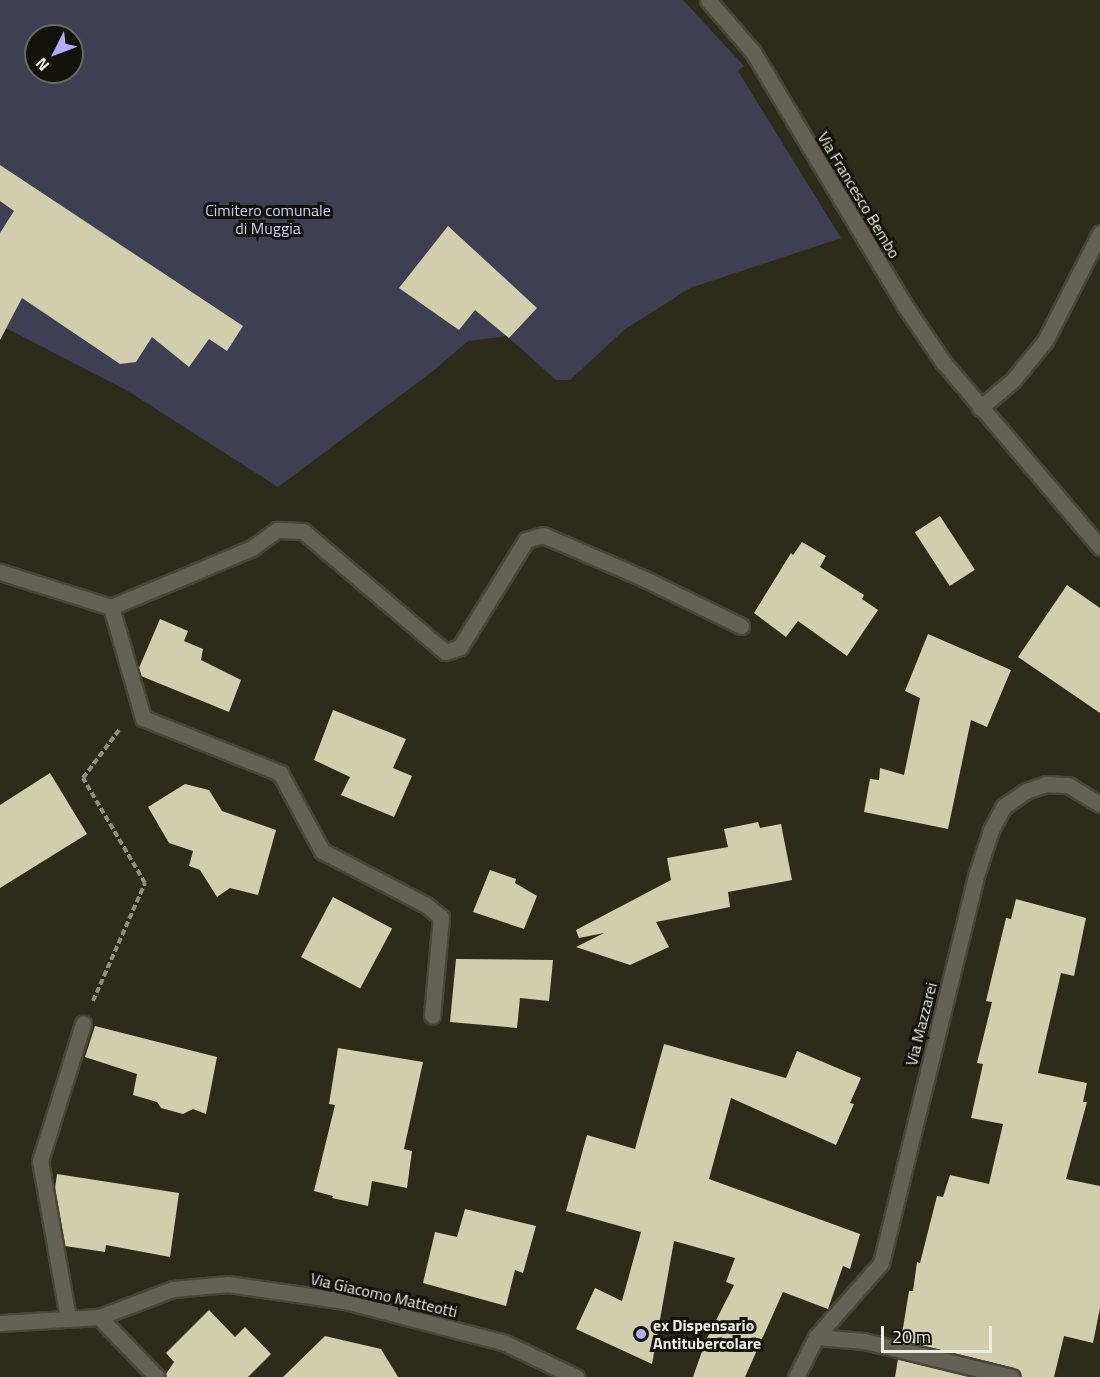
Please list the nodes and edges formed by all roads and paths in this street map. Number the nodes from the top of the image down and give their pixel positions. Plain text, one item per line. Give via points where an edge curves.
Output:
1 (708, 0) edge
2 (1100, 233) edge
3 (981, 408) junction
4 (1100, 547) edge
5 (0, 572) edge
6 (111, 607) junction
7 (741, 626) dead end
8 (139, 703) junction
9 (1100, 804) edge
10 (432, 1016) dead end
11 (83, 1024) joint
12 (99, 1317) junction
13 (68, 1318) junction
14 (0, 1323) edge
15 (816, 1337) junction
16 (157, 1377) edge
17 (576, 1377) edge
18 (796, 1377) edge
19 (1012, 1377) edge

1 - 3 street, Via Francesco Bembo via 753,52 905,306
2 - 3 street via 1045,342 1013,380
3 - 4 street, Via Francesco Bembo
5 - 6 street
6 - 7 street via 252,548 277,530 303,531 445,652 460,647 526,540 543,535
6 - 8 street
8 - 10 street via 143,718 280,773 322,851 441,917
8 - 11 path via 83,778 145,883
9 - 15 street, Via Mazzarei via 1068,785 1046,784 1026,791 1003,807 977,873 881,1263
11 - 13 street via 40,1161
12 - 13 street, Via Giacomo Matteotti
12 - 16 street
12 - 17 street, Via Giacomo Matteotti via 173,1289 228,1284 345,1301 506,1342
13 - 14 street, Via Giacomo Matteotti
15 - 18 street, Via Mazzarei
15 - 19 street via 864,1341

